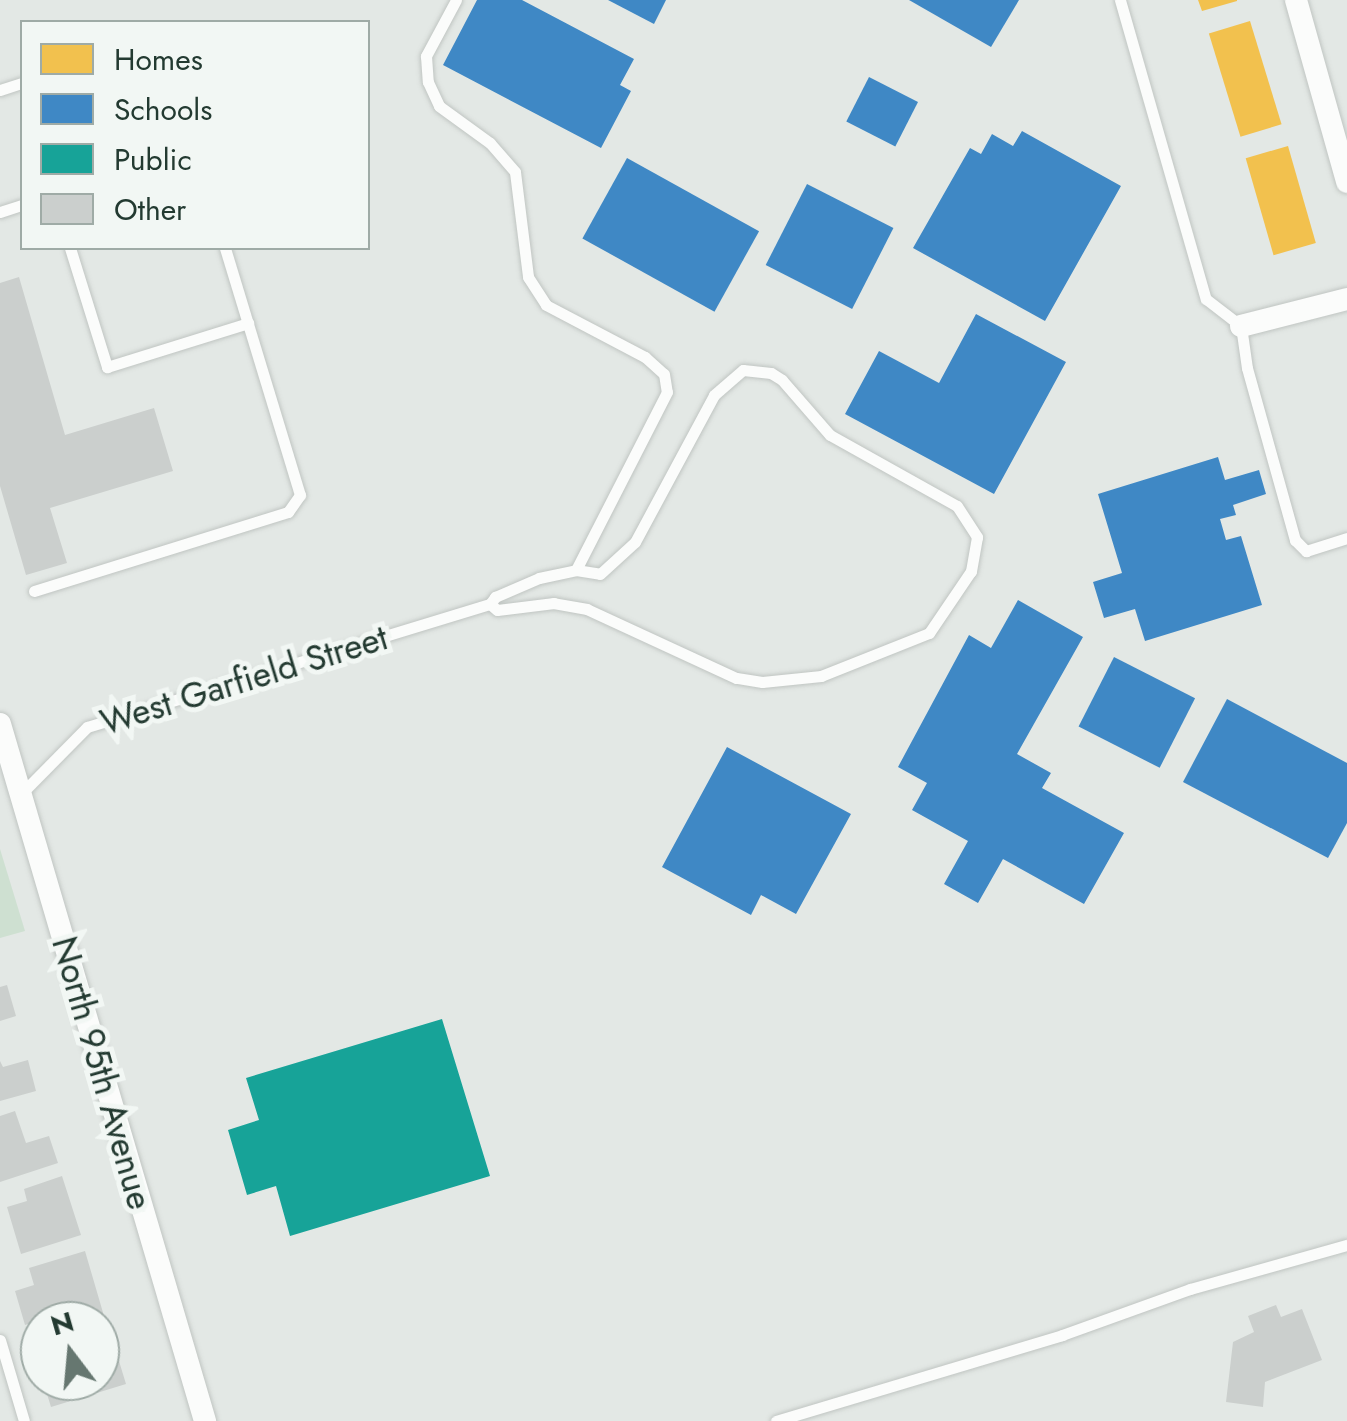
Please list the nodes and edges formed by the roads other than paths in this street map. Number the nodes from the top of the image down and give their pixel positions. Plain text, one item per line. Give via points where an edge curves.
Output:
1 (456, 0) edge
2 (1120, 0) edge
3 (1296, 0) edge
4 (1347, 182) edge
5 (71, 250) edge
6 (225, 250) edge
7 (1347, 299) edge
8 (248, 323) junction
9 (1241, 326) junction
10 (1347, 538) edge
11 (576, 570) junction
12 (34, 591) dead end
13 (490, 604) junction
14 (0, 724) edge
15 (21, 794) junction
16 (1347, 1244) edge
17 (0, 1340) edge
18 (24, 1421) edge
19 (205, 1421) edge
20 (776, 1421) edge

1 - 11 lane via 426,56 428,82 440,106 490,143 515,172 528,277 546,305 645,357 664,374 667,392
2 - 9 lane via 1206,299
3 - 4 street
5 - 8 lane via 107,368
6 - 8 lane
7 - 9 street
8 - 12 lane via 300,494 288,512
9 - 10 lane via 1246,368 1295,540 1306,551
11 - 13 lane via 539,578
11 - 13 lane via 600,574 635,542 714,394 743,370 782,380 830,436 957,506 977,537 971,571 929,633 820,676 736,678 587,609 554,603 497,610
13 - 15 lane, West Garfield Street via 87,728
14 - 15 street, North 95th Avenue
15 - 19 street, North 95th Avenue
16 - 20 lane
17 - 18 lane

